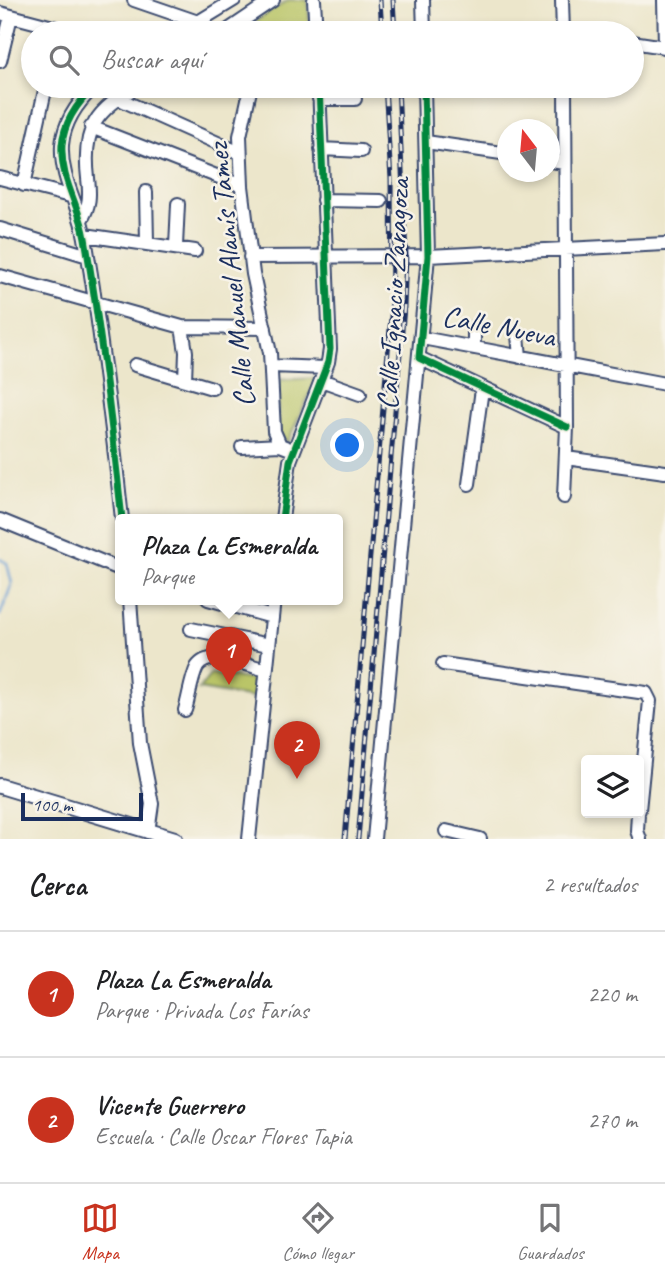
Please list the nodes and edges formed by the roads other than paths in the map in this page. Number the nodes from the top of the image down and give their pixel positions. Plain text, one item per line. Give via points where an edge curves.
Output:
1 (134, 0) edge
2 (234, 0) edge
3 (273, 0) edge
4 (314, 0) edge
5 (423, 0) edge
6 (562, 0) edge
7 (664, 0) edge
8 (6, 14) edge
9 (27, 21) edge
10 (195, 21) edge
11 (200, 21) edge
12 (242, 21) edge
13 (315, 21) edge
14 (424, 21) edge
15 (565, 21) edge
16 (644, 43) edge
17 (665, 45) edge
18 (0, 61) edge
19 (43, 98) edge
20 (117, 98) joint
21 (248, 98) edge
22 (424, 98) edge
23 (565, 98) edge
24 (80, 99) edge
25 (319, 99) joint
26 (355, 99) dead end
27 (91, 127) junction
28 (426, 142) junction
29 (321, 149) junction
30 (362, 151) dead end
31 (497, 152) edge
32 (240, 153) junction
33 (560, 162) edge
34 (565, 163) junction
35 (0, 178) edge
36 (24, 185) junction
37 (242, 186) junction
38 (146, 192) dead end
39 (70, 196) junction
40 (323, 200) junction
41 (381, 201) dead end
42 (178, 204) dead end
43 (81, 220) junction
44 (0, 229) edge
45 (85, 235) junction
46 (147, 242) junction
47 (665, 244) edge
48 (176, 246) junction
49 (564, 247) junction
50 (195, 251) dead end
51 (325, 255) junction
52 (88, 256) junction
53 (428, 256) junction
54 (250, 257) junction
55 (0, 276) edge
56 (97, 302) junction
57 (182, 327) junction
58 (474, 327) dead end
59 (265, 328) junction
60 (518, 335) dead end
61 (422, 338) junction
62 (474, 348) junction
63 (520, 357) junction
64 (419, 358) junction
65 (135, 365) dead end
66 (567, 365) junction
67 (271, 366) junction
68 (326, 368) junction
69 (185, 380) junction
70 (321, 380) junction
71 (665, 384) edge
72 (212, 388) dead end
73 (482, 390) junction
74 (359, 394) dead end
75 (567, 427) junction
76 (280, 445) junction
77 (242, 447) dead end
78 (293, 450) junction
79 (566, 458) junction
80 (665, 471) edge
81 (469, 484) dead end
82 (564, 498) dead end
83 (121, 514) edge
84 (283, 514) edge
85 (0, 520) edge
86 (115, 567) edge
87 (130, 605) edge
88 (229, 605) edge
89 (273, 605) edge
90 (272, 617) junction
91 (191, 629) dead end
92 (269, 645) junction
93 (443, 664) dead end
94 (266, 670) junction
95 (185, 710) dead end
96 (644, 761) edge
97 (0, 786) edge
98 (639, 818) edge
99 (446, 831) dead end
100 (148, 832) junction
101 (638, 838) edge
102 (175, 839) edge
103 (249, 839) edge
104 (374, 839) edge
105 (480, 839) edge

1 - 10 street
2 - 11 street
3 - 12 street
4 - 13 street
5 - 14 street
6 - 15 street
7 - 17 street
8 - 9 street
8 - 18 street
16 - 17 street
19 - 36 street
20 - 27 street
20 - 32 street
21 - 32 street, Calle Manuel Alanís Tamez
22 - 28 street, Calle Ignacio Zaragoza
23 - 34 street
24 - 39 street via 62,147
25 - 26 street
25 - 29 street
27 - 37 street
27 - 43 street via 85,150 89,200
28 - 31 street
28 - 53 street, Calle Ignacio Zaragoza
29 - 30 street
29 - 40 street
32 - 37 street, Calle Manuel Alanís Tamez
33 - 34 street
34 - 49 street
35 - 36 street
36 - 39 street
37 - 54 street, Calle Manuel Alanís Tamez
38 - 46 street
39 - 43 street
40 - 41 street
40 - 51 street
42 - 48 street
43 - 45 street
44 - 52 street
45 - 46 street
45 - 52 street
46 - 48 street
47 - 49 street
48 - 50 street
49 - 53 street
49 - 66 street
51 - 53 street
51 - 54 street
51 - 68 street via 330,342
52 - 56 street
53 - 61 street, Calle Ignacio Zaragoza
54 - 59 street, Calle Manuel Alanís Tamez
55 - 56 street
56 - 57 street
56 - 83 street
57 - 59 street
57 - 69 street
58 - 62 street
59 - 67 street, Calle Manuel Alanís Tamez
60 - 63 street
61 - 62 street, Calle Nueva
61 - 64 street, Calle Ignacio Zaragoza
62 - 63 street, Calle Nueva
63 - 66 street, Calle Nueva
64 - 73 street
64 - 104 street, Calle Ignacio Zaragoza
65 - 69 street
66 - 71 street, Calle Nueva
66 - 75 street
67 - 68 street
67 - 76 street, Calle Manuel Alanís Tamez via 274,431
68 - 70 street
69 - 72 street
70 - 74 street
70 - 78 street
73 - 75 street
73 - 81 street
75 - 79 street
76 - 77 street
76 - 78 street, Calle Manuel Alanís Tamez
78 - 84 street
79 - 80 street
79 - 82 street
85 - 86 street
87 - 100 street via 140,743 152,804
88 - 90 street
89 - 90 street
90 - 92 street
91 - 92 street
92 - 94 street
93 - 96 street via 646,693 650,702
94 - 95 street via 216,659 198,667
94 - 103 street
97 - 100 main road
98 - 101 street
99 - 105 street
100 - 102 main road

